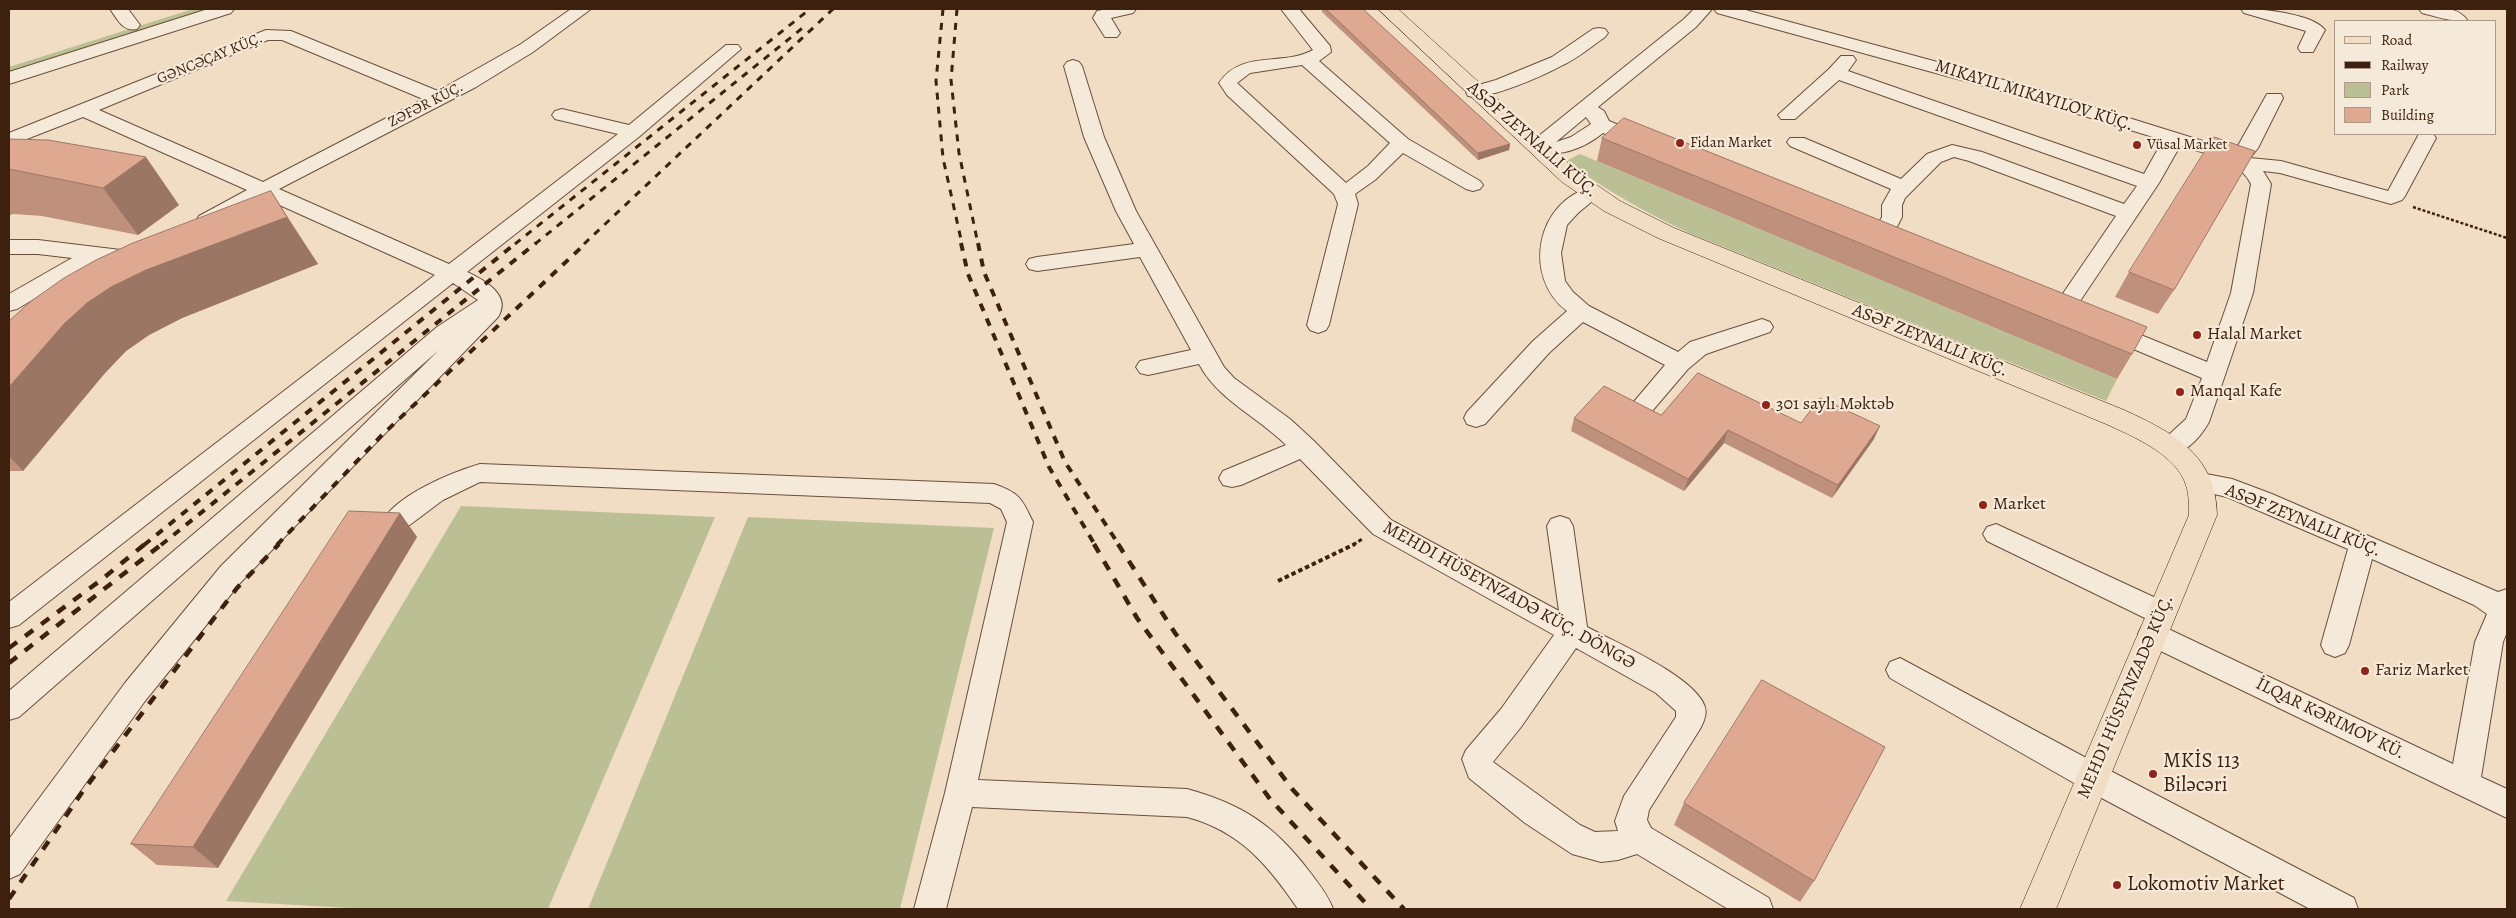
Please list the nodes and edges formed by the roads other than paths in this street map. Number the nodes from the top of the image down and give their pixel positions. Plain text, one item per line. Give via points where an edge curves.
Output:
1 (119, 9) edge
2 (182, 9) edge
3 (225, 9) edge
4 (1127, 9) edge
5 (1290, 9) edge
6 (1387, 9) edge
7 (1703, 9) edge
8 (1723, 9) edge
9 (2250, 9) edge
10 (2428, 9) edge
11 (568, 13) edge
12 (2458, 20) edge
13 (131, 25) junction
14 (217, 32) junction
15 (1111, 32) dead end
16 (1599, 33) dead end
17 (1859, 47) junction
18 (2307, 48) dead end
19 (732, 49) dead end
20 (1306, 60) junction
21 (9, 63) edge
22 (1073, 66) dead end
23 (1836, 73) junction
24 (9, 78) edge
25 (1475, 92) junction
26 (2274, 98) dead end
27 (440, 99) junction
28 (1586, 108) junction
29 (84, 110) junction
30 (562, 115) dead end
31 (1788, 116) dead end
32 (1601, 125) junction
33 (633, 132) junction
34 (2174, 138) junction
35 (2426, 138) dead end
36 (9, 140) edge
37 (1798, 142) dead end
38 (1401, 143) junction
39 (1537, 147) junction
40 (1664, 150) edge
41 (2243, 162) junction
42 (2148, 183) junction
43 (1473, 185) dead end
44 (1902, 187) junction
45 (262, 190) junction
46 (1344, 192) junction
47 (1592, 194) junction
48 (2129, 213) junction
49 (187, 233) edge
50 (1881, 237) edge
51 (162, 247) edge
52 (9, 248) edge
53 (1147, 249) junction
54 (96, 253) junction
55 (1037, 264) dead end
56 (452, 274) junction
57 (491, 303) junction
58 (9, 304) edge
59 (1580, 311) junction
60 (1318, 325) dead end
61 (1762, 328) dead end
62 (1206, 355) junction
63 (1680, 363) junction
64 (1148, 367) dead end
65 (2215, 374) junction
66 (1644, 404) edge
67 (1476, 418) dead end
68 (1305, 447) junction
69 (2171, 447) junction
70 (1232, 478) dead end
71 (2200, 482) junction
72 (394, 523) edge
73 (1560, 526) dead end
74 (1996, 534) dead end
75 (2363, 544) junction
76 (9, 596) edge
77 (2506, 608) edge
78 (9, 617) edge
79 (2156, 624) junction
80 (1572, 632) junction
81 (2335, 645) dead end
82 (1900, 670) dead end
83 (9, 708) edge
84 (2092, 777) junction
85 (2465, 784) junction
86 (960, 792) junction
87 (2507, 804) edge
88 (1640, 838) junction
89 (9, 864) edge
90 (930, 909) edge
91 (1317, 909) edge
92 (1757, 909) edge
93 (2038, 909) edge
94 (2342, 909) edge

1 - 13 street
2 - 13 street
3 - 14 street
4 - 15 street via 1103,15
5 - 20 street via 1321,46 1322,52
6 - 25 main road
7 - 28 street
8 - 17 street
9 - 18 street via 2312,26 2316,30
10 - 12 street via 2448,13
11 - 27 street, ZƏFƏR KÜÇ. via 493,69
13 - 21 street
14 - 24 street
14 - 27 street, GƏNCƏÇAY KÜÇ. via 284,35
14 - 29 street, GƏNCƏÇAY KÜÇ.
16 - 25 street via 1558,61
17 - 23 street
17 - 34 street via 2019,90
19 - 33 street
20 - 38 street
20 - 46 street via 1245,68 1235,72 1228,83
22 - 53 street, MEHDI HÜSEYNZADƏ KÜÇ. DÖNGƏ via 1094,137 1126,211
23 - 31 street
23 - 42 street
25 - 39 main road
26 - 41 street
27 - 45 street, ZƏFƏR KÜÇ.
28 - 32 street via 1597,115
28 - 39 street
29 - 36 street, GƏNCƏÇAY KÜÇ.
29 - 45 street
30 - 33 street
32 - 39 street via 1566,148
32 - 40 street
33 - 56 street
34 - 41 street
34 - 42 street
35 - 41 street via 2391,198 2281,167
37 - 44 street
38 - 43 street
38 - 46 street via 1364,182
39 - 47 main road
41 - 65 street via 2258,176 2261,193 2242,293
42 - 48 street
44 - 48 street via 1939,155 1962,152
44 - 50 street
45 - 49 street, ZƏFƏR KÜÇ.
45 - 56 street
46 - 60 street via 1348,204
47 - 59 street via 1575,204 1557,222 1550,253 1550,274 1557,289
47 - 69 main road via 1666,233 2115,417
48 - 65 street via 2068,313
51 - 54 street via 129,258
52 - 54 street via 38,247
53 - 55 street
53 - 62 street, MEHDI HÜSEYNZADƏ KÜÇ. DÖNGƏ
54 - 58 street
56 - 57 street via 489,295
56 - 76 street
56 - 78 street
57 - 83 street via 445,332
57 - 89 street via 490,312 480,324 231,574 134,692
59 - 63 street
59 - 67 street via 1541,347
61 - 63 street via 1698,348
62 - 64 street
62 - 68 street, MEHDI HÜSEYNZADƏ KÜÇ. DÖNGƏ via 1226,384 1263,410
63 - 66 street
65 - 69 street via 2197,422
68 - 70 street
68 - 80 street, MEHDI HÜSEYNZADƏ KÜÇ. DÖNGƏ via 1382,527
69 - 71 main road
71 - 75 street via 2232,489
71 - 79 main road, MEHDI HÜSEYNZADƏ KÜÇ. via 2203,515
72 - 86 street via 429,494 454,481 480,473 994,494 1011,503 1020,522
73 - 80 street via 1574,622
74 - 79 street, İLQAR KƏRIMOV KÜ.
75 - 77 street
75 - 81 street
77 - 85 street via 2489,642
79 - 84 main road, MEHDI HÜSEYNZADƏ KÜÇ.
79 - 85 street, İLQAR KƏRIMOV KÜ.
80 - 88 street, MEHDI HÜSEYNZADƏ KÜÇ. DÖNGƏ via 1666,684 1691,708 1690,720 1635,806 1631,821
80 - 88 street via 1511,718 1477,759 1480,769 1570,837 1593,847 1615,847
82 - 84 street
84 - 93 main road, MEHDI HÜSEYNZADƏ KÜÇ.
84 - 94 street
85 - 87 street, İLQAR KƏRIMOV KÜ.
86 - 90 street
86 - 91 street via 1187,803 1212,808 1240,822 1260,838
88 - 92 street

